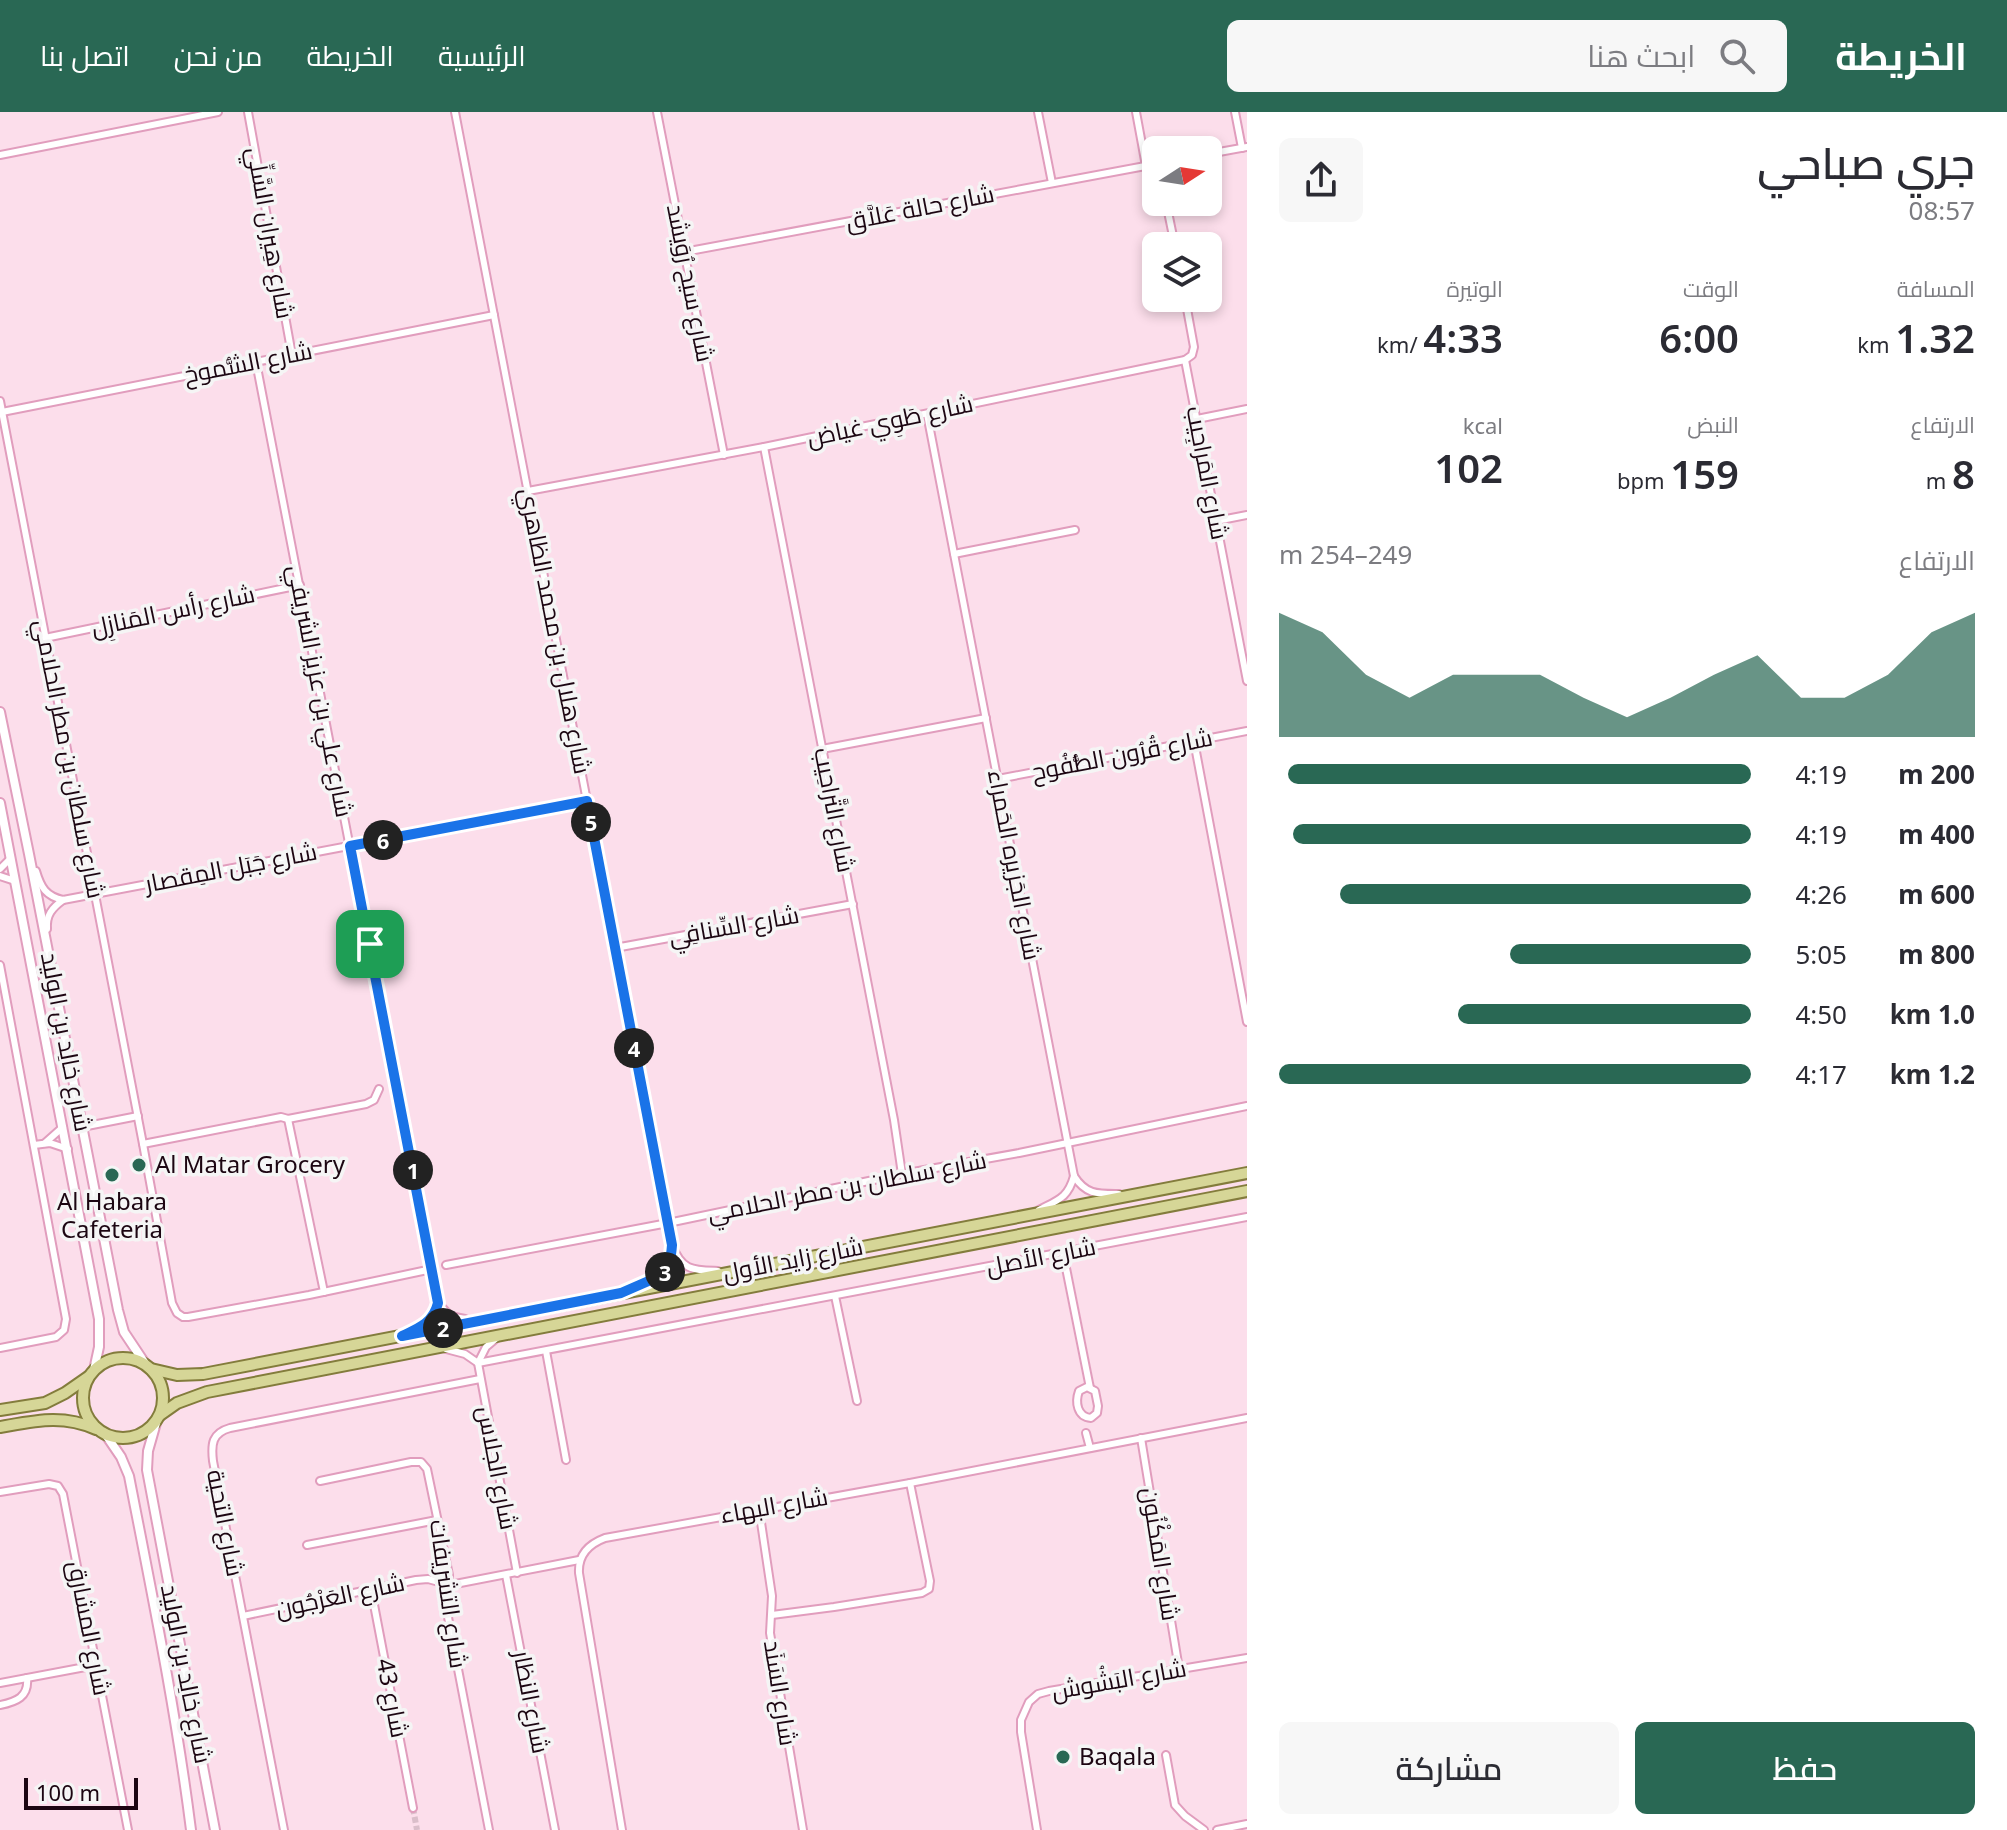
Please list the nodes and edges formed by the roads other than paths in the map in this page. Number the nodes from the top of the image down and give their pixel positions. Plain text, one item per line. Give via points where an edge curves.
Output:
1 (218, 112) edge
2 (248, 112) edge
3 (455, 112) edge
4 (657, 112) edge
5 (1038, 112) edge
6 (1136, 112) edge
7 (1235, 112) edge
8 (194, 114) edge
9 (1142, 144) edge
10 (1245, 147) edge
11 (1222, 151) edge
12 (0, 155) edge
13 (1142, 167) edge
14 (1052, 183) junction
15 (684, 252) junction
16 (1188, 312) edge
17 (494, 315) junction
18 (292, 355) junction
19 (1185, 360) junction
20 (256, 362) junction
21 (0, 401) edge
22 (1247, 409) edge
23 (2, 412) junction
24 (927, 414) junction
25 (1197, 419) junction
26 (764, 447) junction
27 (724, 455) junction
28 (528, 491) junction
29 (1247, 515) edge
30 (1216, 521) junction
31 (1075, 530) dead end
32 (954, 554) junction
33 (300, 585) junction
34 (45, 638) junction
35 (1247, 681) edge
36 (0, 712) edge
37 (986, 718) junction
38 (1247, 731) edge
39 (1194, 741) junction
40 (822, 749) junction
41 (998, 779) junction
42 (587, 801) junction
43 (0, 803) edge
44 (350, 846) junction
45 (29, 854) junction
46 (11, 858) junction
47 (0, 869) edge
48 (0, 876) edge
49 (16, 882) junction
50 (95, 894) junction
51 (63, 900) junction
52 (853, 904) junction
53 (615, 948) junction
54 (50, 960) junction
55 (0, 965) edge
56 (1247, 1022) edge
57 (379, 1089) dead end
58 (1247, 1106) edge
59 (138, 1116) junction
60 (288, 1119) junction
61 (63, 1127) junction
62 (82, 1127) junction
63 (45, 1143) junction
64 (1068, 1143) junction
65 (143, 1144) junction
66 (34, 1145) junction
67 (68, 1149) junction
68 (1247, 1173) edge
69 (902, 1174) junction
70 (1074, 1176) junction
71 (1247, 1191) edge
72 (1139, 1194) junction
73 (1027, 1215) junction
74 (1247, 1217) edge
75 (668, 1223) junction
76 (672, 1245) junction
77 (1063, 1253) junction
78 (446, 1265) dead end
79 (432, 1269) junction
80 (734, 1272) junction
81 (324, 1292) junction
82 (621, 1293) junction
83 (835, 1296) junction
84 (438, 1303) junction
85 (487, 1320) junction
86 (501, 1335) junction
87 (402, 1336) junction
88 (0, 1348) edge
89 (437, 1348) junction
90 (546, 1351) junction
91 (478, 1363) junction
92 (149, 1367) junction
93 (92, 1373) junction
94 (480, 1379) junction
95 (1090, 1388) junction
96 (857, 1401) dead end
97 (0, 1410) edge
98 (1082, 1415) junction
99 (1247, 1418) edge
100 (158, 1419) junction
101 (1084, 1425) dead end
102 (0, 1427) edge
103 (103, 1433) junction
104 (1086, 1433) dead end
105 (1141, 1438) junction
106 (1090, 1448) junction
107 (566, 1460) dead end
108 (320, 1481) dead end
109 (910, 1483) junction
110 (0, 1492) edge
111 (759, 1509) junction
112 (437, 1520) junction
113 (307, 1545) dead end
114 (579, 1560) junction
115 (517, 1573) junction
116 (506, 1575) junction
117 (450, 1585) junction
118 (371, 1589) junction
119 (772, 1615) junction
120 (243, 1616) junction
121 (1247, 1658) edge
122 (96, 1665) junction
123 (1179, 1669) junction
124 (27, 1678) junction
125 (0, 1683) edge
126 (0, 1705) edge
127 (1166, 1755) dead end
128 (413, 1808) tunnel mouth
129 (1247, 1824) edge
130 (128, 1830) edge
131 (191, 1830) edge
132 (215, 1830) edge
133 (284, 1830) edge
134 (489, 1830) edge
135 (555, 1830) edge
136 (622, 1830) edge
137 (803, 1830) edge
138 (1037, 1830) edge
139 (1204, 1830) edge
140 (1217, 1830) edge

1 - 8 street
2 - 18 street, شارع هِيران السَّلِّي
3 - 17 street, شارع هلال بن محمد الظاهري
4 - 15 street, شارع سيح رُوَيشد
5 - 14 street
6 - 9 street
7 - 10 street
8 - 12 street
10 - 11 street
13 - 14 street, شارع حالة عَلاَّق
14 - 15 street, شارع حالة عَلاَّق
15 - 27 street, شارع سيح رُوَيشد
16 - 19 street via 1194,347
17 - 18 street, شارع الشُّموخ
17 - 28 street, شارع هلال بن محمد الظاهري
18 - 20 street, شارع الشُّموخ
19 - 24 street, شارع طَوِي غياض
19 - 25 street, شارع المَراجِيب
20 - 23 street, شارع الشُّموخ
20 - 33 street, شارع علي بن عزيز الشريفي
21 - 23 street, شارع سلطان بن مطر الحلامي
22 - 25 street
23 - 34 street, شارع سلطان بن مطر الحلامي
24 - 26 street, شارع طَوِي غياض
24 - 32 street, شارع الجَزيره الحَمراء
25 - 30 street, شارع المَراجِيب
26 - 27 street, شارع طَوِي غياض
26 - 40 street, شارع التَّراحِيب
27 - 28 street, شارع طَوِي غياض
28 - 42 street, شارع هلال بن محمد الظاهري
29 - 30 street
30 - 35 street, شارع المَراجِيب
31 - 32 street
32 - 37 street, شارع الجَزيره الحَمراء
33 - 34 street, شارع رأس المَنازِل
33 - 44 street, شارع علي بن عزيز الشريفي
34 - 50 street, شارع سلطان بن مطر الحلامي
36 - 45 street, شارع خالِد بن الوليد
37 - 40 street
37 - 41 street, شارع الجَزيره الحَمراء
38 - 39 street, شارع قُرُون الطُّفُوح
39 - 41 street, شارع قُرُون الطُّفُوح
39 - 56 street
40 - 52 street, شارع التَّراحِيب
41 - 64 street, شارع الجَزيره الحَمراء
42 - 44 street, شارع جَبَل المِقصار
42 - 53 street, شارع هلال بن محمد الظاهري
43 - 46 street, شارع خالِد بن الوليد
44 - 50 street, شارع جَبَل المِقصار
44 - 79 street, شارع علي بن عزيز الشريفي
45 - 51 street via 46,893
45 - 54 street, شارع خالِد بن الوليد
46 - 47 street
46 - 49 street, شارع خالِد بن الوليد
48 - 49 street
49 - 61 street, شارع خالِد بن الوليد
50 - 51 street, شارع جَبَل المِقصار
50 - 59 street, شارع سلطان بن مطر الحلامي
51 - 54 street via 47,916
52 - 53 street, شارع السِّنافِي
52 - 69 street, شارع التَّراحِيب
53 - 75 street, شارع هلال بن محمد الظاهري
54 - 62 street, شارع خالِد بن الوليد
55 - 66 street
57 - 60 street via 371,1103
58 - 64 street, شارع سلطان بن مطر الحلامي
59 - 62 street
59 - 65 street, شارع سلطان بن مطر الحلامي
60 - 65 street
60 - 81 street
61 - 63 street
61 - 67 street, شارع خالِد بن الوليد
62 - 92 street, شارع خالِد بن الوليد via 120,1320
63 - 66 street
63 - 67 street
64 - 69 street, شارع سلطان بن مطر الحلامي
64 - 70 street, شارع الجَزيره الحَمراء
65 - 81 street, شارع سلطان بن مطر الحلامي via 177,1313 188,1317
66 - 88 street via 66,1325 56,1337
67 - 93 street, شارع خالِد بن الوليد via 99,1319
68 - 72 main road, شارع زايد الأول
69 - 75 street, شارع سلطان بن مطر الحلامي
70 - 72 street via 1091,1192
70 - 73 street via 1062,1198
71 - 86 main road, شارع زايد الأول
72 - 73 main road, شارع زايد الأول
73 - 80 main road, شارع زايد الأول
74 - 77 street, شارع الأصل
75 - 76 street, شارع هلال بن محمد الظاهري
75 - 78 street, شارع سلطان بن مطر الحلامي
76 - 80 street via 687,1267
76 - 82 street via 665,1272
77 - 83 street, شارع الأصل
77 - 95 street
79 - 81 street, شارع سلطان بن مطر الحلامي
79 - 84 street, شارع علي بن عزيز الشريفي
80 - 82 main road, شارع زايد الأول
82 - 85 main road, شارع زايد الأول
83 - 90 street, شارع الأصل
83 - 96 street
84 - 85 street via 454,1318
84 - 87 street via 429,1321
85 - 87 main road, شارع زايد الأول
86 - 89 main road, شارع زايد الأول
86 - 91 street
87 - 92 main road, شارع زايد الأول via 203,1374 177,1375
89 - 91 street via 457,1351
89 - 100 main road, شارع زايد الأول via 207,1392 177,1403
90 - 91 street, شارع الأصل
90 - 107 street
91 - 94 street, شارع الجلاس
92 - 93 main road via 119,1358
92 - 100 main road via 164,1396
93 - 97 main road via 45,1403
93 - 103 main road via 83,1405
94 - 115 street, شارع الجلاس
94 - 120 street, شارع التحية via 217,1433 213,1461
95 - 98 street via 1078,1394
95 - 98 street via 1098,1411 1091,1418
98 - 101 street
99 - 105 street, شارع البهاء
100 - 103 main road via 133,1438
100 - 132 street, شارع خالِد بن الوليد via 147,1461 149,1481
102 - 103 main road via 58,1419
103 - 131 street, شارع خالِد بن الوليد via 129,1476
104 - 106 street
105 - 106 street, شارع البهاء
105 - 123 street, شارع المَكْنُون
106 - 109 street, شارع البهاء
108 - 112 street, شارع التشريفات via 421,1462
109 - 111 street, شارع البهاء
109 - 119 street via 929,1589
110 - 122 street, شارع المشارق via 49,1484 61,1490
111 - 114 street, شارع البهاء via 605,1538
111 - 119 street, شارع السَنَد
112 - 113 street
112 - 117 street, شارع التشريفات
114 - 115 street, شارع العَرْجُون
114 - 136 street
115 - 116 street, شارع العَرْجُون
116 - 117 street, شارع العَرْجُون
116 - 135 street, شارع النظار
117 - 118 street, شارع العَرْجُون via 421,1579
117 - 134 street, شارع التشريفات via 447,1612
118 - 120 street, شارع العَرْجُون
118 - 128 street, شارع 43
119 - 137 street, شارع السَنَد via 770,1633
120 - 133 street, شارع التحية
121 - 123 street, شارع البَشُوش
122 - 124 street
122 - 130 street, شارع المشارق
123 - 138 street, شارع البَشُوش via 1049,1691 1029,1702 1021,1725
124 - 125 street
124 - 126 street via 22,1697
127 - 139 street via 1175,1805
129 - 140 street

